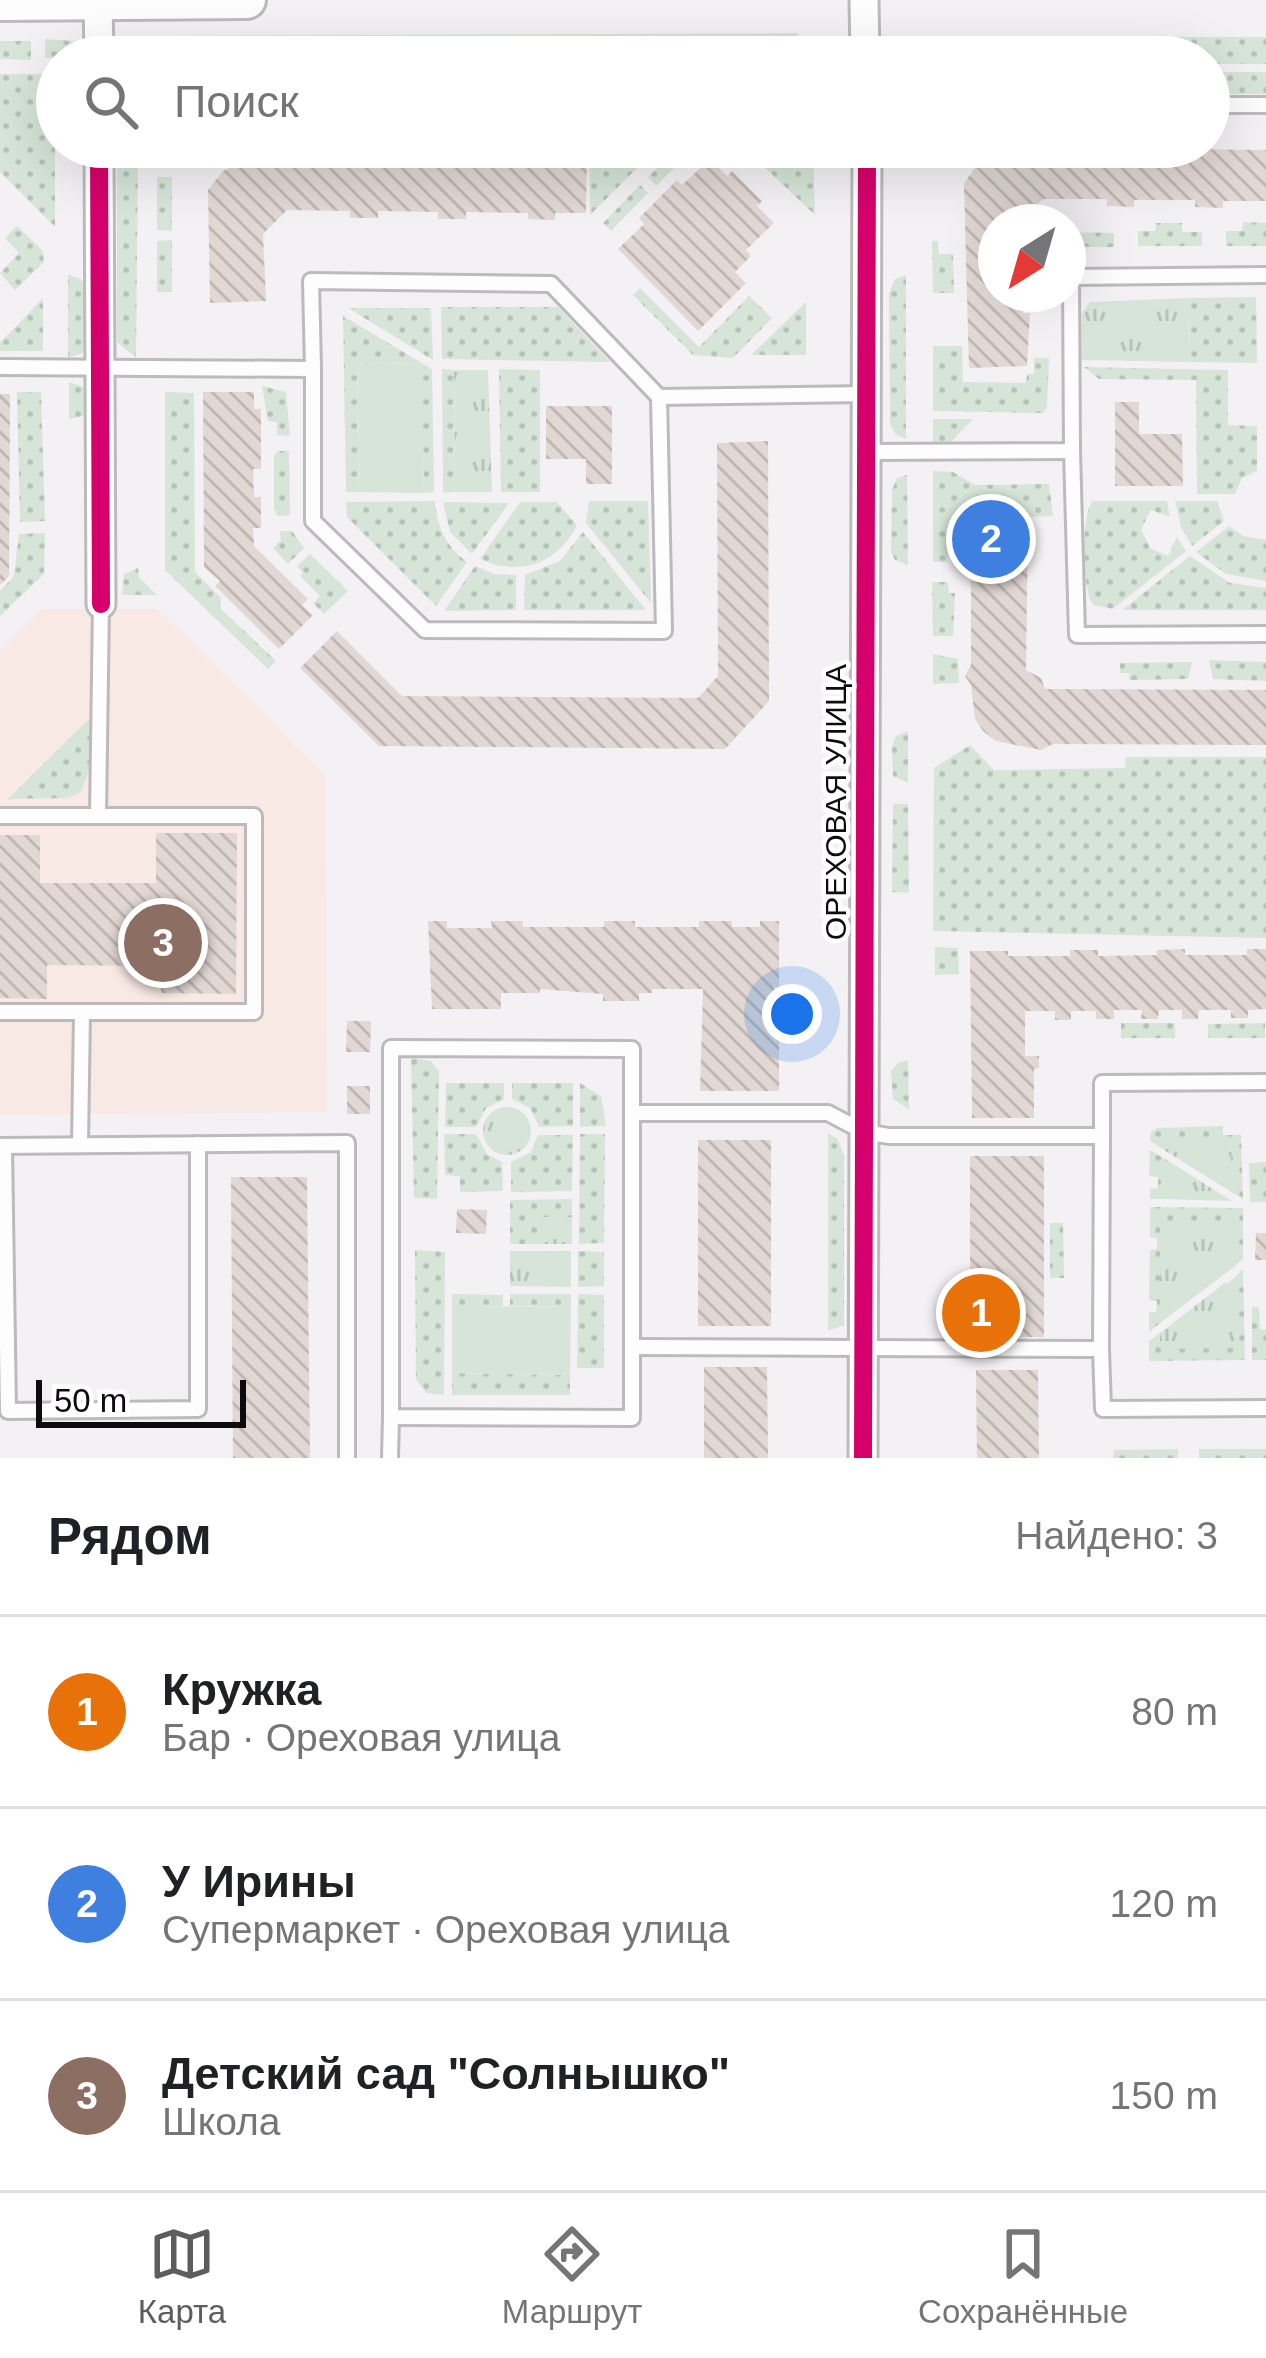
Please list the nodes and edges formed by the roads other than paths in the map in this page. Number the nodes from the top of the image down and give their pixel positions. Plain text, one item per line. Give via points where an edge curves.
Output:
1 (98, 0) edge
2 (247, 0) edge
3 (864, 0) edge
4 (0, 2) edge
5 (99, 36) edge
6 (865, 36) edge
7 (1266, 104) edge
8 (1230, 105) edge
9 (99, 168) edge
10 (867, 168) edge
11 (1266, 275) edge
12 (100, 366) junction
13 (0, 367) edge
14 (313, 369) junction
15 (867, 394) junction
16 (659, 398) junction
17 (1072, 451) junction
18 (866, 452) junction
19 (101, 604) joint
20 (1266, 634) edge
21 (0, 815) edge
22 (98, 816) junction
23 (0, 1012) edge
24 (82, 1012) junction
25 (1266, 1082) edge
26 (632, 1113) junction
27 (864, 1132) junction
28 (1102, 1136) junction
29 (198, 1144) junction
30 (80, 1145) junction
31 (2, 1146) edge
32 (632, 1347) junction
33 (864, 1348) junction
34 (1101, 1349) junction
35 (1266, 1408) edge
36 (391, 1417) junction
37 (347, 1458) edge
38 (391, 1458) edge
39 (863, 1458) edge

1 - 2 main road
1 - 4 main road
1 - 5 street
3 - 6 street
7 - 8 lane
9 - 12 street
10 - 15 street, ОРЕХОВАЯ УЛИЦА
11 - 17 lane via 1071,277
12 - 13 lane
12 - 14 lane
12 - 19 street
14 - 16 lane via 311,281 551,284
14 - 16 lane via 314,521 424,630 664,631
15 - 16 lane
15 - 18 street, ОРЕХОВАЯ УЛИЦА
17 - 18 lane
17 - 20 lane via 1077,634
18 - 27 street, ОРЕХОВАЯ УЛИЦА
19 - 22 lane
21 - 22 lane
22 - 24 lane via 254,816 254,1012
23 - 24 lane
24 - 30 lane
25 - 28 lane via 1102,1083
26 - 27 lane via 828,1113
26 - 32 lane
26 - 36 lane via 632,1049 391,1048
27 - 28 lane
27 - 33 street, ОРЕХОВАЯ УЛИЦА
28 - 34 lane
29 - 30 lane
29 - 31 lane via 198,1408 8,1411
29 - 37 lane via 347,1143
30 - 31 lane
32 - 33 lane
32 - 36 lane via 632,1418
33 - 34 lane
33 - 39 street, ОРЕХОВАЯ УЛИЦА
34 - 35 lane via 1102,1408
36 - 38 lane

